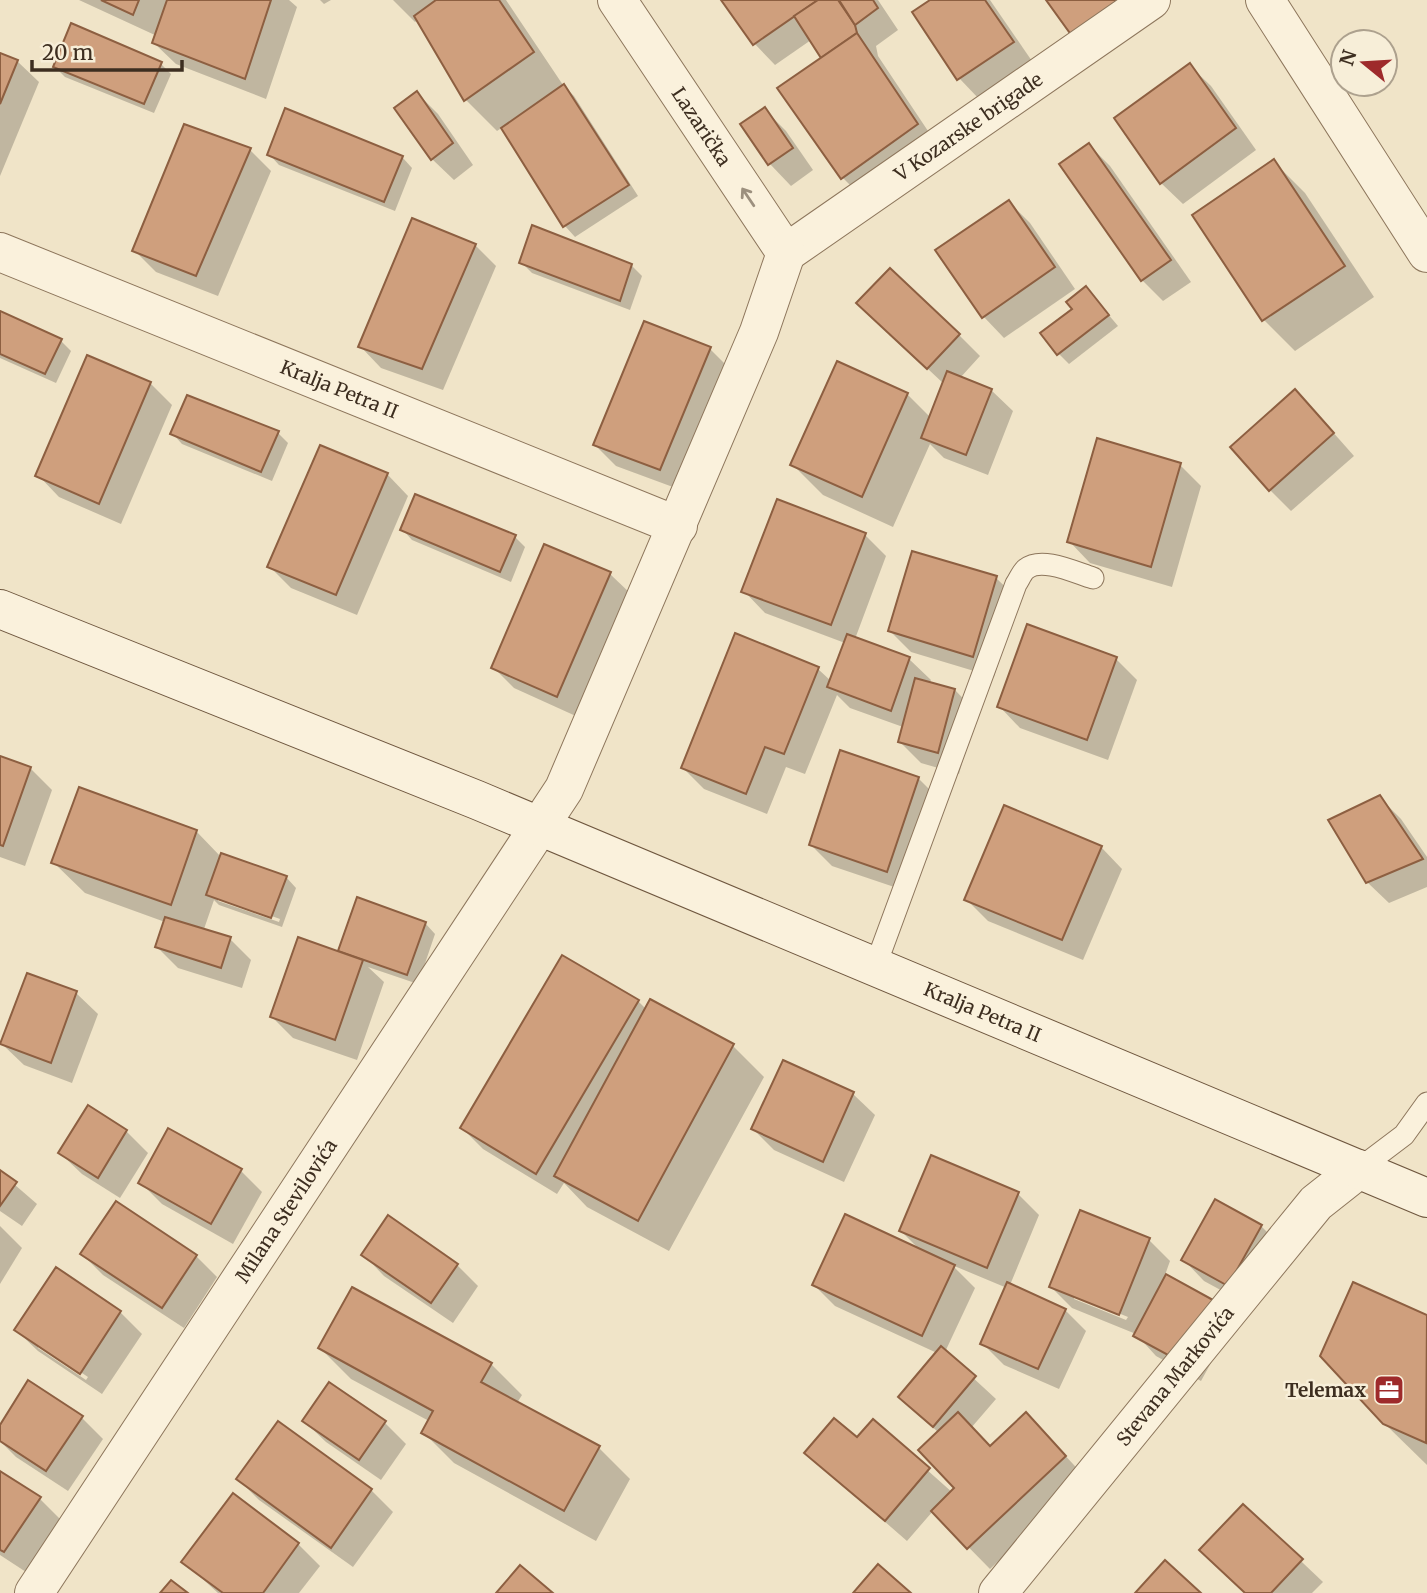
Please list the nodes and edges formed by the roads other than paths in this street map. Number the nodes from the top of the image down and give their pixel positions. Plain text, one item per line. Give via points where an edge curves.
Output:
1 (617, 0) edge
2 (1151, 0) edge
3 (1265, 0) edge
4 (0, 252) edge
5 (786, 253) junction
6 (1427, 253) edge
7 (678, 526) junction
8 (1093, 578) dead end
9 (0, 609) edge
10 (537, 827) junction
11 (875, 967) junction
12 (1427, 1103) edge
13 (1359, 1169) junction
14 (1427, 1198) edge
15 (34, 1593) edge
16 (998, 1593) edge

5 -> 1 street, Lazarička
2 - 5 street, V Kozarske brigade
3 - 6 street
4 - 7 street, Kralja Petra II
5 - 7 street via 759,332
7 - 10 street via 573,770
8 - 11 lane via 1037,565 1026,569 1016,584
9 - 10 street, Kralja Petra II
10 - 11 street, Kralja Petra II
10 - 15 street, Milana Stevilovića
11 - 13 street, Kralja Petra II
12 - 13 lane via 1404,1135
13 - 14 street, Kralja Petra II
13 - 16 street, Stevana Markovića via 1317,1203

